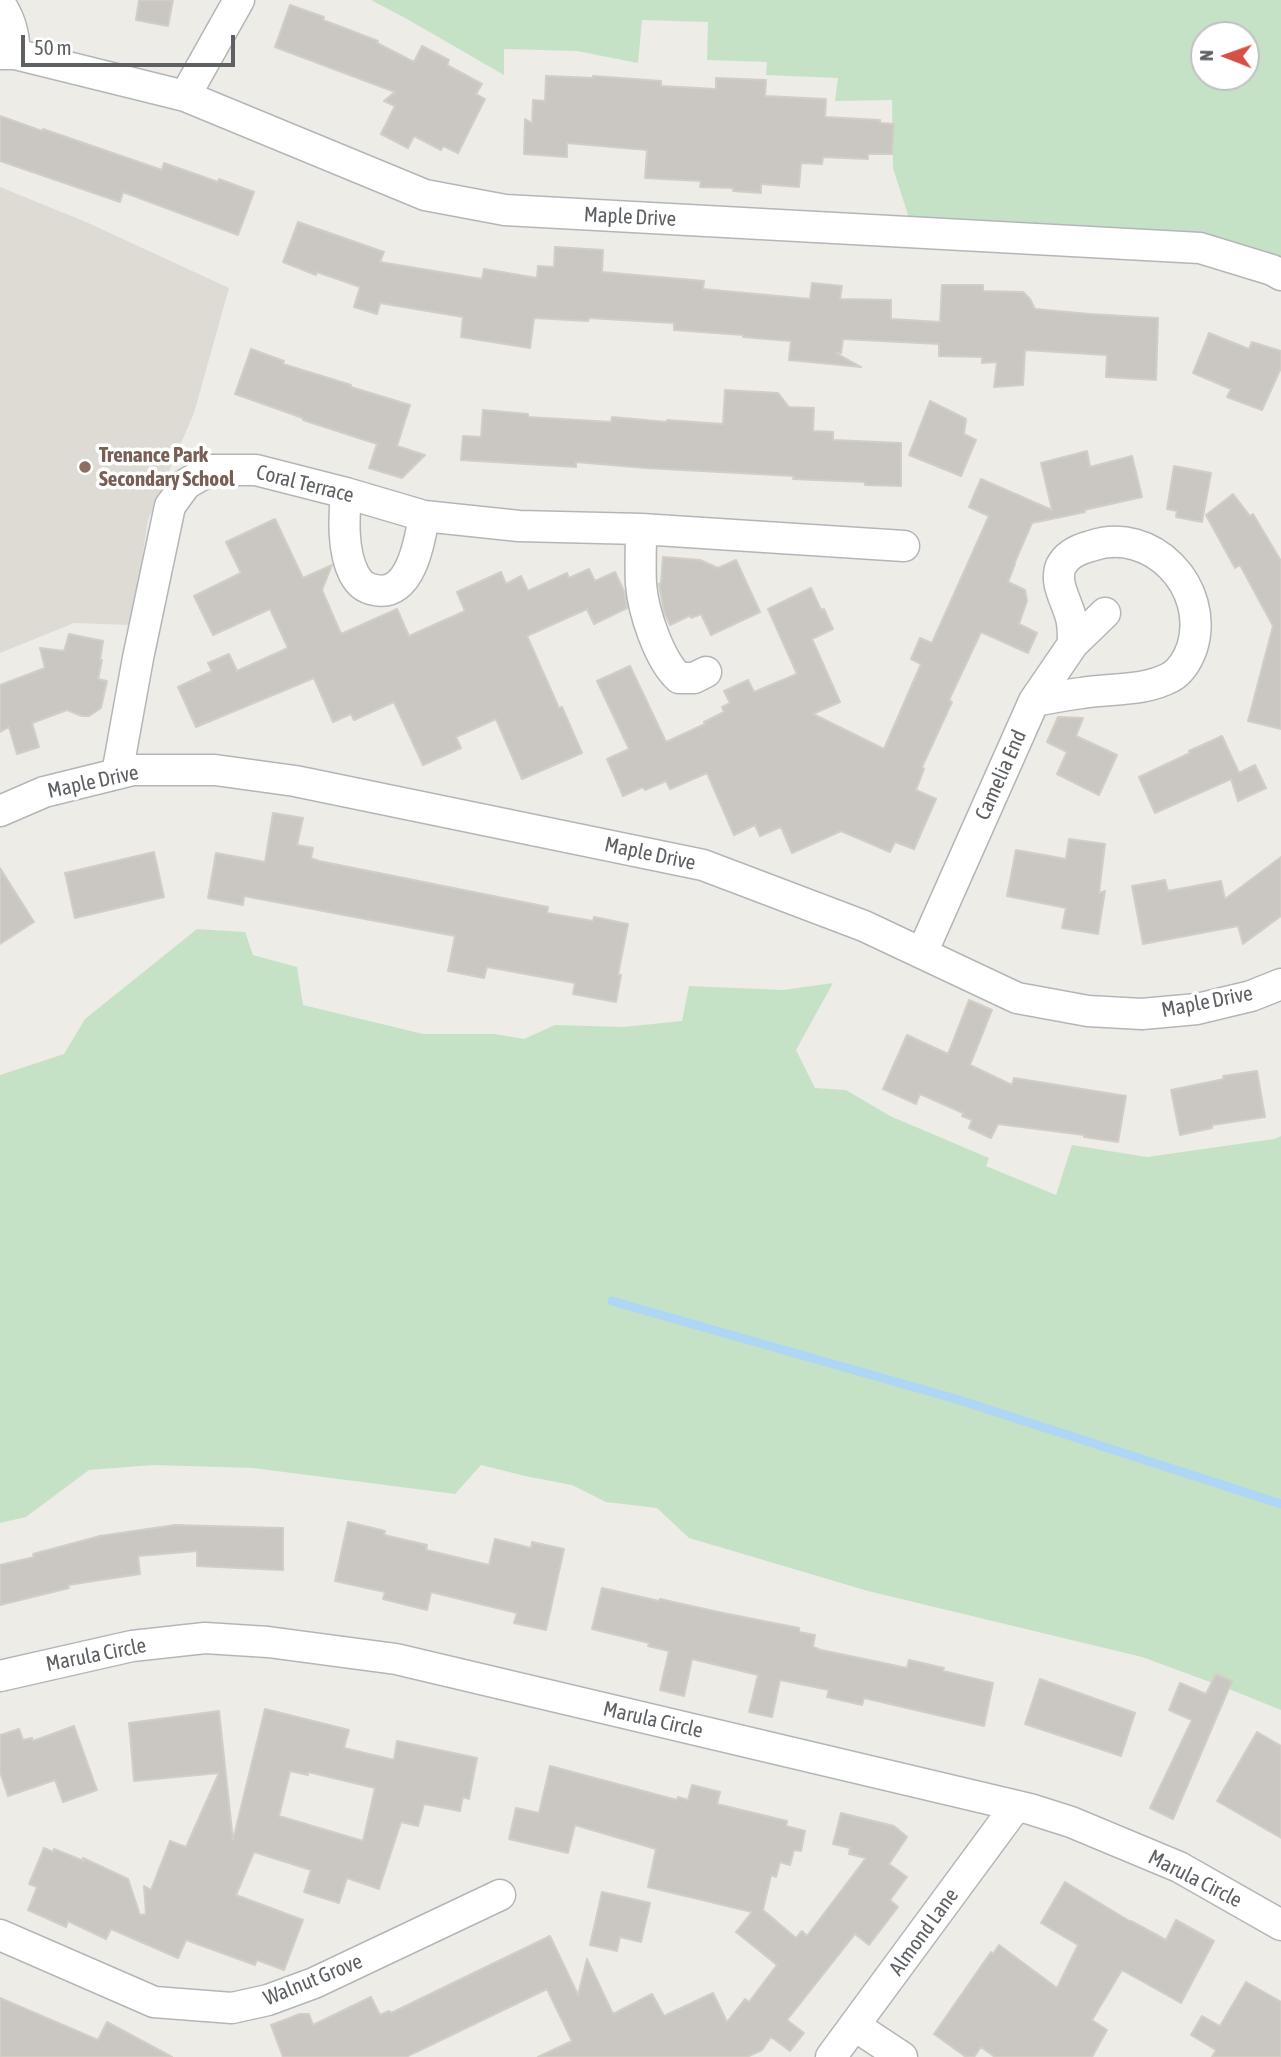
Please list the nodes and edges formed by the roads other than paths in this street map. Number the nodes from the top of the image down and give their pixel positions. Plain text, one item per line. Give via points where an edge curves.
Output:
1 (239, 0) edge
2 (0, 4) edge
3 (7, 54) edge
4 (185, 96) junction
5 (1281, 275) edge
6 (346, 493) junction
7 (424, 516) junction
8 (641, 529) junction
9 (904, 546) dead end
10 (1105, 614) dead end
11 (1073, 644) junction
12 (706, 673) dead end
13 (1034, 701) junction
14 (117, 774) junction
15 (0, 811) edge
16 (922, 953) junction
17 (1281, 984) edge
18 (0, 1676) edge
19 (1016, 1805) junction
20 (500, 1895) dead end
21 (1281, 1925) edge
22 (0, 1935) edge
23 (855, 2026) junction
24 (831, 2057) edge
25 (902, 2057) edge

1 - 4 street
2 - 3 street via 15,38
3 - 4 street, Maple Drive
4 - 5 street, Maple Drive via 425,195 505,209 1200,248
6 - 7 street, Coral Terrace
6 - 7 street via 349,560 361,584 371,589 381,591 403,579 418,548
6 - 14 street, Coral Terrace via 256,470 209,470 186,484 170,506 165,526
7 - 8 street, Coral Terrace via 519,526
8 - 9 street, Coral Terrace
8 - 12 street via 644,603 666,662 680,678
10 - 11 street, Camelia End
11 - 13 street, Camelia End
11 - 13 street via 1060,574 1068,557 1079,550 1116,541 1142,547 1184,579 1196,627 1188,659 1174,676 1129,689
13 - 16 street, Camelia End
14 - 15 street, Maple Drive via 44,792
14 - 16 street, Maple Drive via 215,769 295,781 703,865
16 - 17 street, Maple Drive via 1017,998 1088,1011 1142,1014 1197,1009
18 - 19 street, Marula Circle via 132,1646 205,1638 281,1644 396,1659
19 - 21 street, Marula Circle via 1071,1822 1179,1867
19 - 23 street, Almond Lane
20 - 22 street, Walnut Grove via 314,1983 232,2008 154,2002
23 - 24 street, Almond Lane
23 - 25 street

